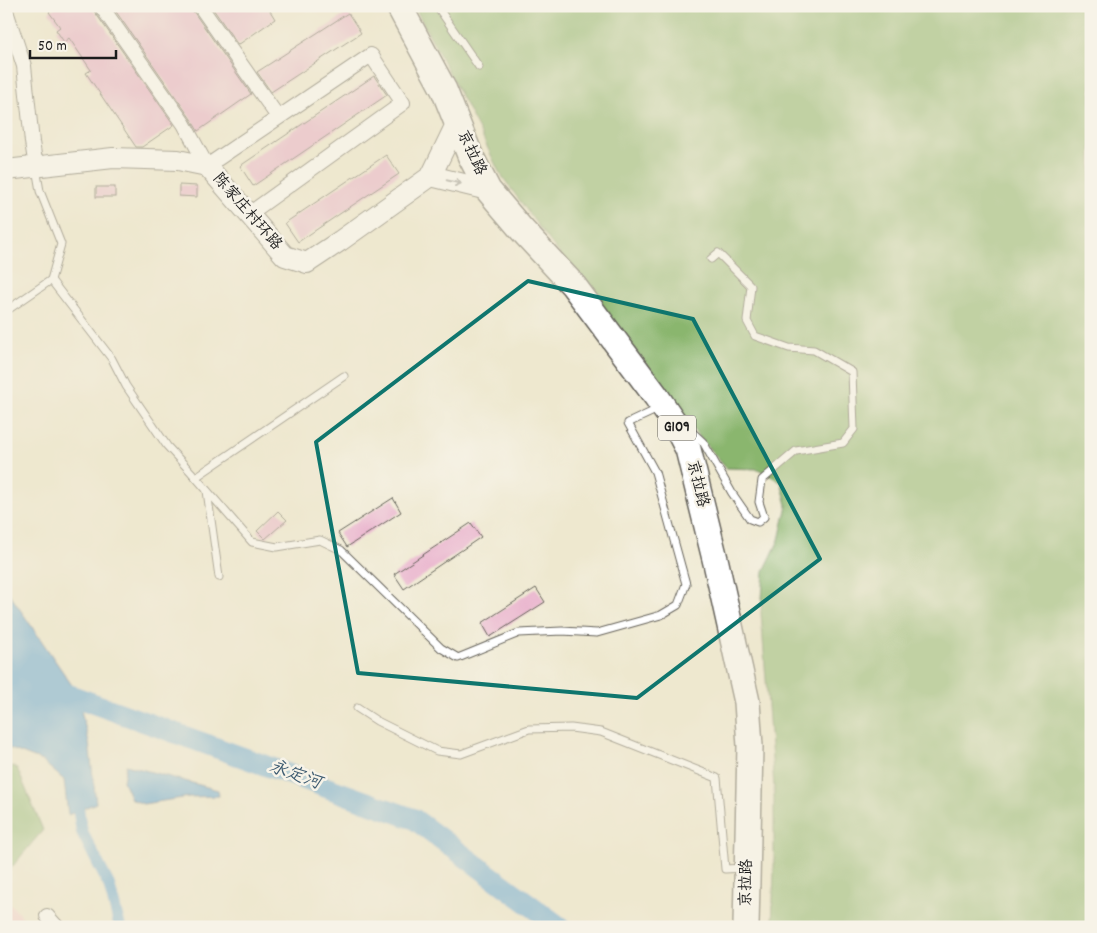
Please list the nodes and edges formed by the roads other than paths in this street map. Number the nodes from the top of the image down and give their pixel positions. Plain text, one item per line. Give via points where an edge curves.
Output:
1 (102, 6) edge
2 (200, 6) edge
3 (399, 6) edge
4 (437, 6) edge
5 (6, 11) edge
6 (479, 67) dead end
7 (278, 117) junction
8 (457, 122) junction
9 (207, 166) junction
10 (36, 168) junction
11 (6, 170) edge
12 (431, 176) junction
13 (488, 190) junction
14 (249, 214) junction
15 (711, 259) dead end
16 (51, 280) junction
17 (6, 311) edge
18 (344, 376) dead end
19 (669, 415) junction
20 (196, 477) junction
21 (207, 490) junction
22 (219, 577) dead end
23 (357, 708) dead end
24 (747, 868) junction
25 (47, 916) dead end
26 (57, 927) edge
27 (746, 927) edge

1 - 9 street via 184,124
2 - 7 street
3 - 8 highway, 京拉路 / G109 via 444,90
4 - 6 lane
5 - 10 street via 24,66
7 - 9 street
7 - 14 street via 371,55 403,103
8 - 12 street
8 - 13 highway, 京拉路 / G109
9 - 10 street, 陈家庄村环路 via 178,160 113,158
9 - 14 street, 陈家庄村环路
10 - 11 street, 陈家庄村环路
10 - 16 lane via 40,191 61,244
12 -> 13 street
12 - 14 street, 陈家庄村环路 via 307,262 284,256
13 - 19 highway, 京拉路 / G109 via 573,285
15 - 19 lane via 718,253 751,286 747,321 755,336 789,348 814,350 852,372 854,429 843,443 796,451 762,480 759,502 764,517 758,522 750,519 732,493 703,442
16 - 17 lane
16 - 20 lane via 112,360 167,446
18 - 20 lane
19 - 21 lane via 628,423 655,472 686,584 678,605 661,615 597,633 562,630 519,633 458,658 442,648 341,550 320,540 276,547 252,542
19 - 24 highway, 京拉路 / G109 via 688,449 747,702 750,746
20 - 21 lane
21 - 22 lane
23 - 24 lane via 438,751 461,754 529,729 571,728 601,732 717,778 725,869
24 - 27 highway, 京拉路 / G109
25 - 26 street

